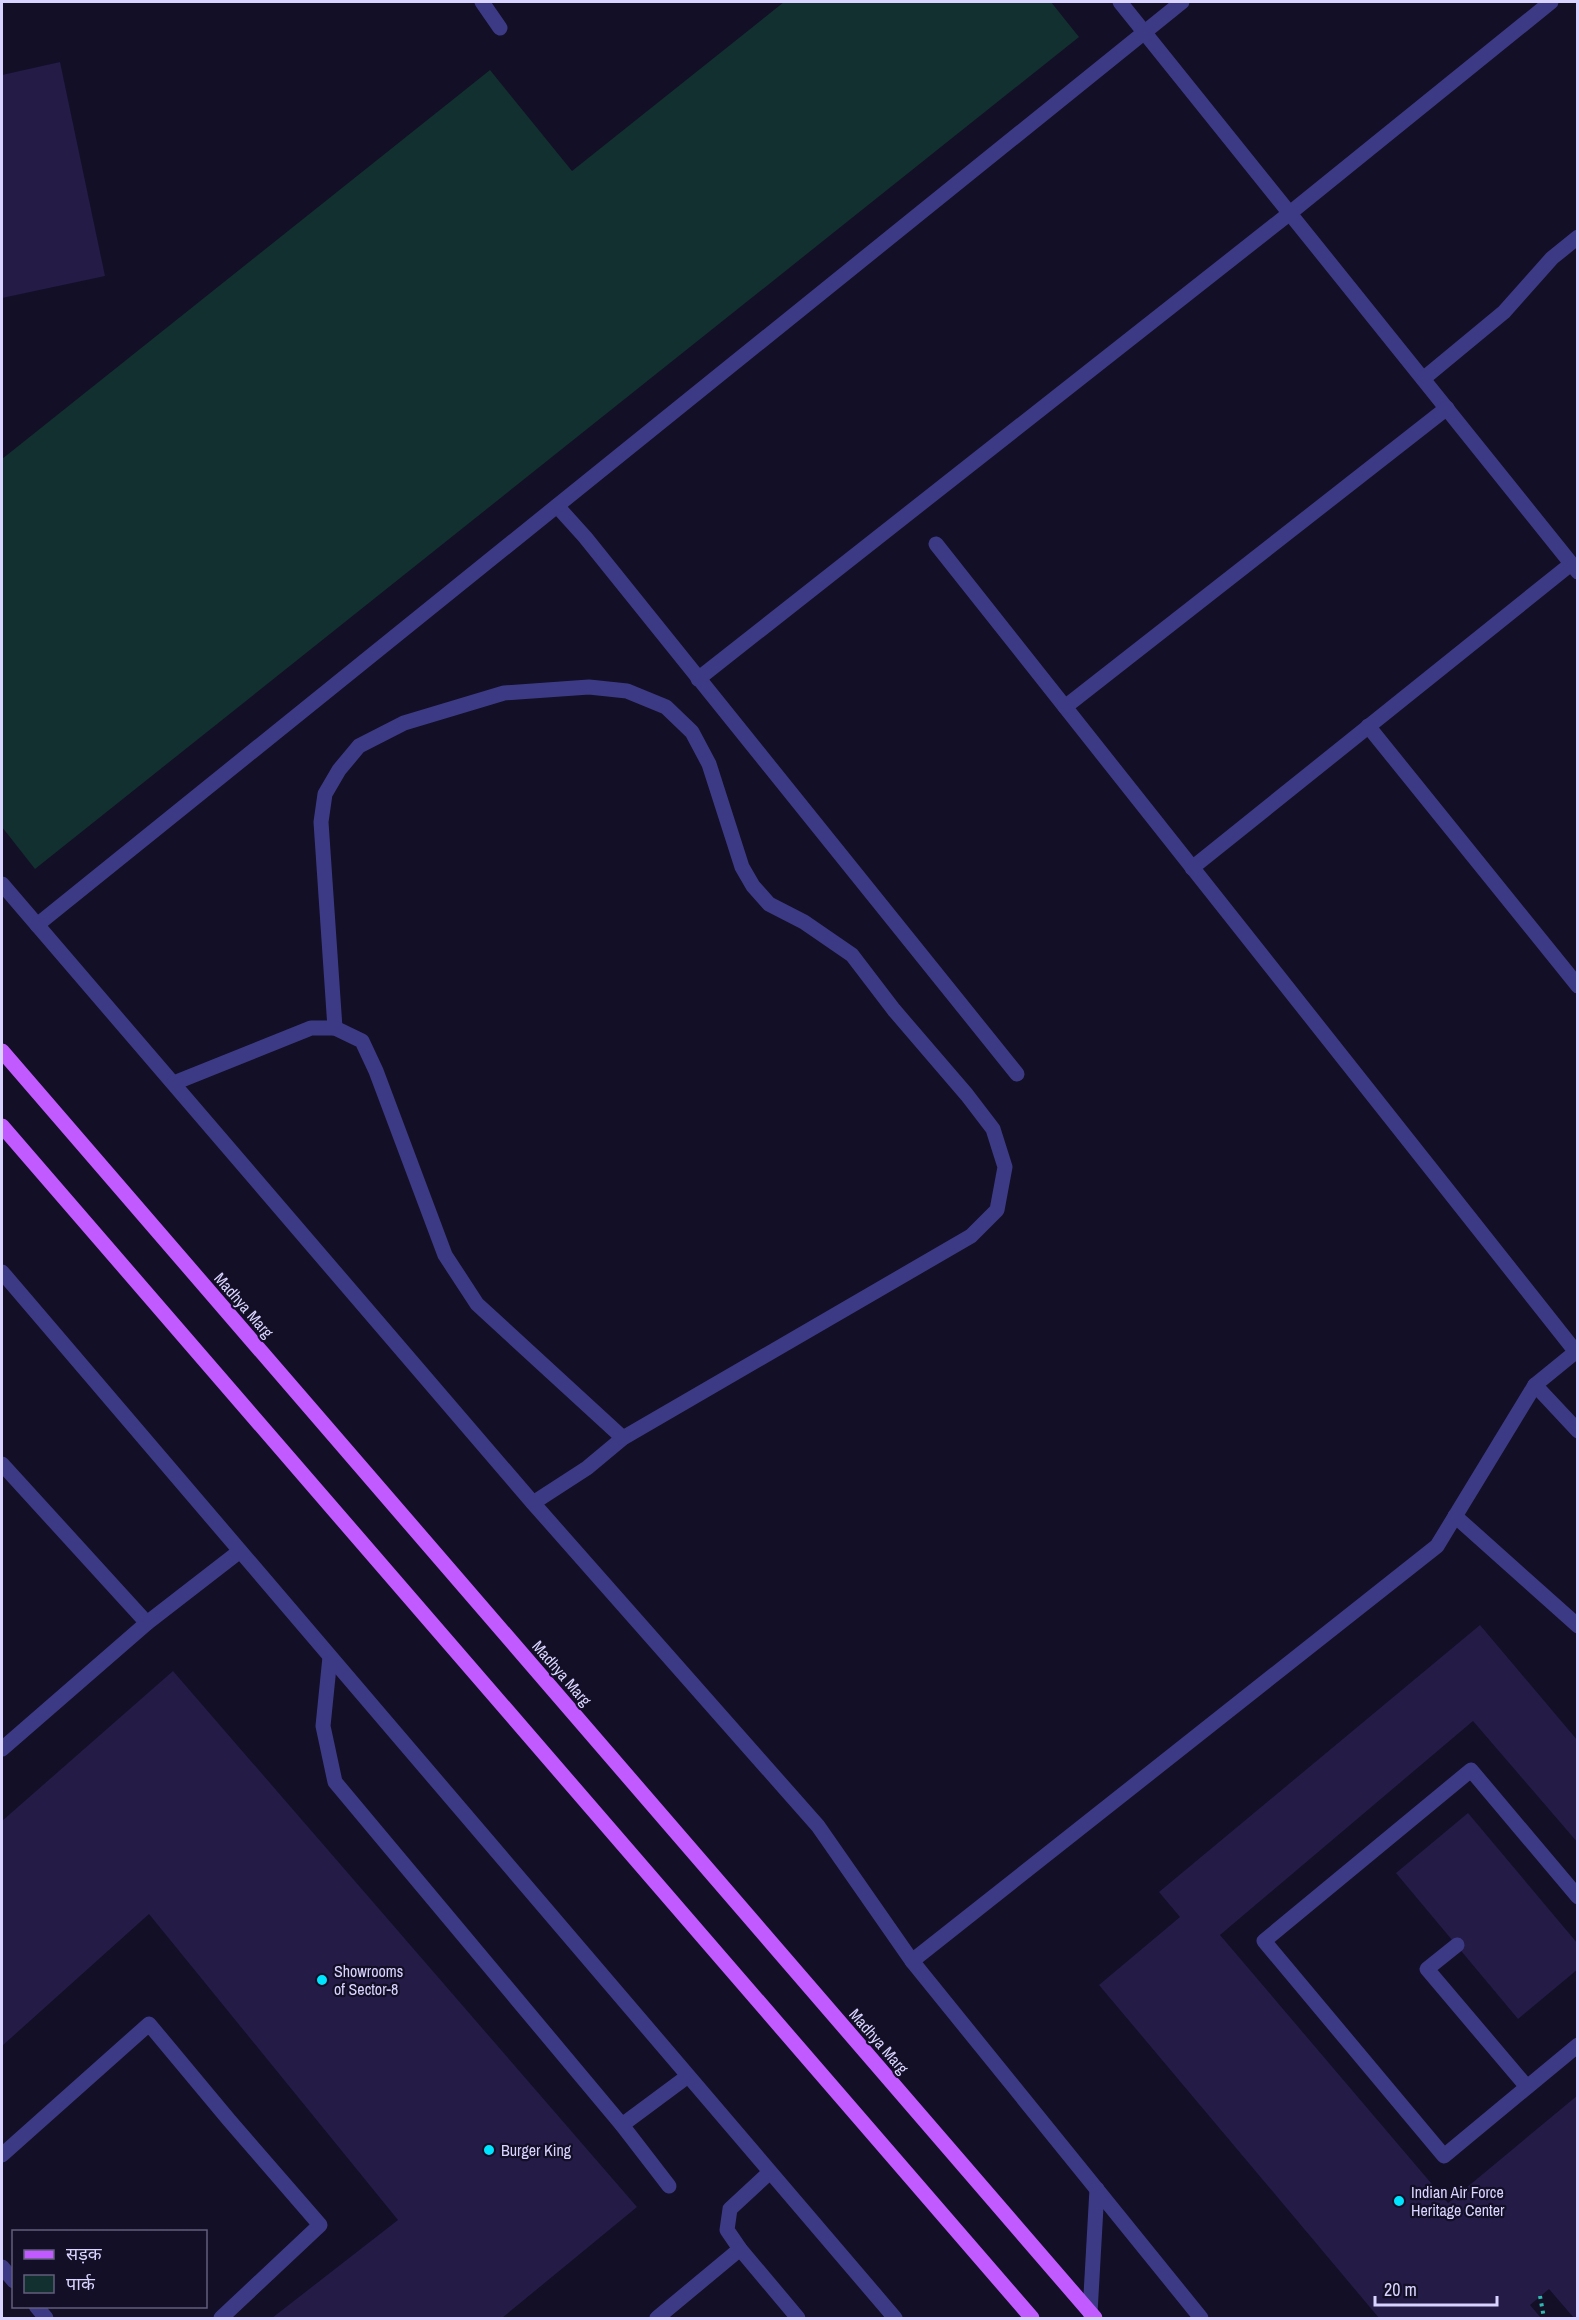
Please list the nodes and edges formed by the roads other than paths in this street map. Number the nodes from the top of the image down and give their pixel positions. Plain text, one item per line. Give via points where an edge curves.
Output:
1 (482, 2) edge
2 (1120, 2) edge
3 (1182, 2) edge
4 (1551, 2) edge
5 (500, 28) dead end
6 (1145, 32) junction
7 (1290, 213) junction
8 (1578, 237) edge
9 (1423, 379) junction
10 (1447, 408) junction
11 (557, 506) junction
12 (936, 544) dead end
13 (1574, 568) edge
14 (698, 679) junction
15 (1065, 707) junction
16 (1368, 726) junction
17 (1192, 868) junction
18 (2, 884) edge
19 (37, 925) junction
20 (1578, 986) edge
21 (335, 1028) junction
22 (2, 1051) edge
23 (1017, 1074) dead end
24 (174, 1083) junction
25 (2, 1126) edge
26 (2, 1272) edge
27 (1577, 1351) edge
28 (1535, 1385) junction
29 (1578, 1431) edge
30 (623, 1438) junction
31 (2, 1464) edge
32 (533, 1503) junction
33 (1455, 1516) junction
34 (240, 1551) junction
35 (147, 1623) junction
36 (1578, 1626) edge
37 (330, 1657) junction
38 (2, 1749) edge
39 (1578, 1897) edge
40 (1456, 1945) dead end
41 (912, 1961) junction
42 (1578, 2045) edge
43 (688, 2076) junction
44 (1527, 2088) junction
45 (622, 2125) junction
46 (2, 2155) edge
47 (770, 2172) junction
48 (669, 2186) dead end
49 (1097, 2189) junction
50 (740, 2249) junction
51 (2, 2267) edge
52 (12, 2279) edge
53 (1092, 2316) edge
54 (221, 2319) edge
55 (657, 2319) edge
56 (798, 2319) edge
57 (895, 2319) edge
58 (1032, 2319) edge
59 (1201, 2319) edge

1 - 5 street
2 - 6 street
3 - 6 street
4 - 7 street
6 - 7 street
6 - 11 street
7 - 9 street
7 - 14 street
8 - 9 street via 1552,258 1504,312
9 - 10 street
10 - 13 street
10 - 15 street
11 - 14 street
11 - 19 street
12 - 15 street
13 - 16 street
14 - 23 street
15 - 17 street
16 - 17 street
16 - 20 street
17 - 27 street
18 - 19 street
19 - 24 street
21 - 24 street via 311,1028
21 - 30 street via 362,1041 445,1255 477,1304
21 - 30 street via 321,822 326,794 359,746 404,723 504,693 590,687 627,691 666,707 692,732 709,764 742,867 753,886 769,904 852,955 993,1129 1005,1167 997,1210 971,1236
22 - 53 main road, Madhya Marg
24 - 32 street
25 - 58 main road
26 - 34 street
27 - 28 street
28 - 29 street
28 - 33 street
30 - 32 street via 587,1468
31 - 35 street
32 - 41 street via 818,1826
33 - 36 street
33 - 41 street via 1437,1546
34 - 35 street
34 - 37 street
35 - 38 street
37 - 43 street
37 - 45 street via 323,1726 335,1782
39 - 44 street via 1471,1770 1264,1941 1444,2156
40 - 44 street via 1427,1970
41 - 49 street
42 - 44 street
43 - 45 street
43 - 47 street
45 - 48 street
46 - 54 street via 149,2024 320,2224
47 - 50 street via 730,2209 727,2230
47 - 57 street
49 - 53 street
49 - 59 street
50 - 55 street
50 - 56 street
51 - 52 street

